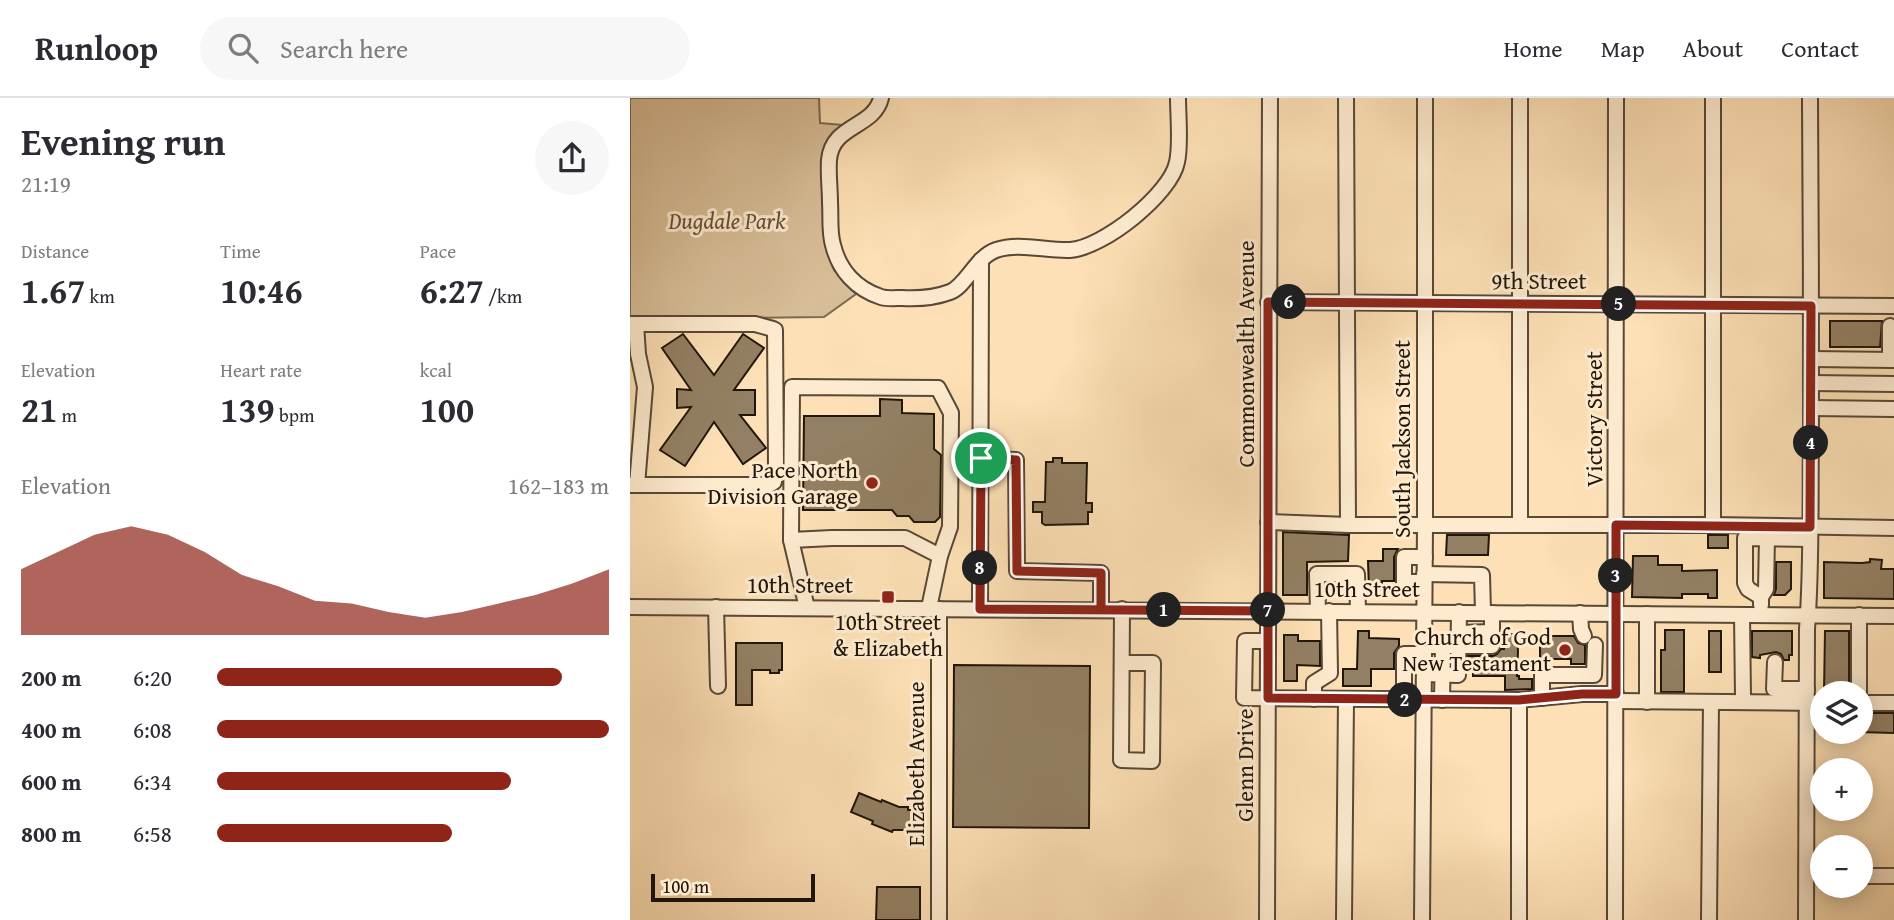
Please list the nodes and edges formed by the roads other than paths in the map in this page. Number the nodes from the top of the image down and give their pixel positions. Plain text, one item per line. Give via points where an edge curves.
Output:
1 (881, 98) edge
2 (1178, 98) edge
3 (1270, 98) edge
4 (1346, 98) edge
5 (1425, 98) edge
6 (1520, 98) edge
7 (1616, 98) edge
8 (1713, 98) edge
9 (1810, 98) edge
10 (981, 260) junction
11 (1268, 302) junction
12 (1347, 302) junction
13 (1424, 303) junction
14 (1521, 304) junction
15 (1616, 304) junction
16 (1712, 305) junction
17 (1811, 306) junction
18 (1894, 306) edge
19 (633, 324) edge
20 (1890, 326) dead end
21 (1811, 359) junction
22 (1892, 360) edge
23 (1811, 383) junction
24 (1894, 384) edge
25 (1811, 408) junction
26 (1894, 409) edge
27 (981, 458) junction
28 (634, 485) edge
29 (1268, 522) junction
30 (1348, 524) junction
31 (1425, 525) junction
32 (1520, 525) junction
33 (1616, 525) junction
34 (1713, 525) junction
35 (1894, 528) edge
36 (1810, 533) junction
37 (1767, 538) junction
38 (791, 540) junction
39 (940, 556) junction
40 (1424, 557) junction
41 (1424, 578) junction
42 (1761, 597) junction
43 (630, 607) edge
44 (716, 607) junction
45 (807, 608) junction
46 (934, 608) junction
47 (980, 609) junction
48 (1101, 610) junction
49 (1122, 610) junction
50 (1268, 611) junction
51 (1324, 611) junction
52 (1358, 611) junction
53 (1424, 612) junction
54 (1459, 612) junction
55 (1488, 612) junction
56 (1580, 613) junction
57 (1616, 614) junction
58 (1647, 614) junction
59 (1742, 615) junction
60 (1761, 615) junction
61 (1808, 615) junction
62 (1859, 615) junction
63 (1894, 616) edge
64 (1459, 639) junction
65 (1268, 641) junction
66 (1590, 641) junction
67 (1443, 646) junction
68 (1616, 649) junction
69 (1424, 650) junction
70 (1774, 662) dead end
71 (1122, 663) junction
72 (1424, 674) junction
73 (1442, 674) junction
74 (1811, 681) edge
75 (1859, 681) edge
76 (718, 686) dead end
77 (1743, 696) dead end
78 (1268, 698) junction
79 (1542, 698) junction
80 (1616, 698) junction
81 (1810, 698) edge
82 (1810, 698) edge
83 (1314, 699) junction
84 (1346, 699) junction
85 (1404, 700) junction
86 (1424, 700) junction
87 (1442, 700) junction
88 (1519, 700) junction
89 (1647, 702) junction
90 (1711, 703) junction
91 (1873, 703) edge
92 (1894, 703) edge
93 (1812, 744) edge
94 (1813, 835) edge
95 (1873, 876) edge
96 (1894, 876) edge
97 (1810, 895) edge
98 (939, 920) edge
99 (1267, 920) edge
100 (1344, 920) edge
101 (1422, 920) edge
102 (1518, 920) edge
103 (1615, 920) edge
104 (1709, 920) edge
105 (1806, 920) edge

1 - 10 street via 873,115 844,131 829,158 832,243 839,263 848,277 883,298 926,299 953,292
2 - 10 street via 1177,162 1172,176 1119,230 1072,250 1012,247 994,250
3 - 11 street, Commonwealth Avenue
4 - 12 street
5 - 13 street, South Jackson Street
6 - 14 street
7 - 15 street, Victory Street
8 - 16 street
9 - 17 street
10 - 27 street
11 - 12 street, 9th Street
11 - 29 street, Commonwealth Avenue
12 - 13 street, 9th Street
12 - 30 street
13 - 14 street, 9th Street
13 - 31 street, South Jackson Street
14 - 15 street, 9th Street
14 - 32 street
15 - 16 street, 9th Street
15 - 33 street, Victory Street
16 - 17 street, 9th Street
16 - 34 street
17 - 18 street, 9th Street
17 - 21 street
19 - 28 street via 645,387
19 - 28 street via 755,324 775,330 776,452 776,476 769,485
20 - 22 street
21 - 22 street
21 - 23 street
23 - 24 street
23 - 25 street
25 - 26 street
25 - 36 street
27 - 47 street
27 - 48 street via 1016,460 1017,571 1101,573
29 - 30 street
29 - 50 street, Commonwealth Avenue
30 - 31 street
31 - 32 street
31 - 40 street, South Jackson Street
32 - 33 street
33 - 34 street
33 - 57 street, Victory Street
34 - 36 street
35 - 36 street
36 - 37 street
36 - 61 street
37 - 42 street via 1766,589
37 - 42 street via 1745,538 1745,583
38 - 39 street via 905,538
38 - 39 street, Elizabeth Avenue via 792,387 938,388 950,413 950,527
38 - 45 street
39 - 46 street, Elizabeth Avenue
40 - 41 street, South Jackson Street
40 - 41 street via 1404,557 1404,582
41 - 53 street, South Jackson Street
41 - 55 street via 1482,575
42 - 60 street
43 - 44 street, 10th Street
44 - 45 street, 10th Street
44 - 76 street
45 - 46 street, 10th Street
46 - 47 street, 10th Street
46 - 98 street, Elizabeth Avenue
47 - 48 street, 10th Street
48 - 49 street, 10th Street
49 - 50 street, 10th Street
49 - 71 street
50 - 51 street, 10th Street
50 - 65 street, Glenn Drive
51 - 52 street, 10th Street
51 - 52 street via 1317,574 1357,574
51 - 83 street via 1330,673 1314,683
52 - 53 street, 10th Street
53 - 54 street, 10th Street
53 - 69 street, South Jackson Street
54 - 55 street, 10th Street
54 - 64 street
55 - 56 street, 10th Street
55 - 64 street via 1492,646
56 - 57 street, 10th Street
56 - 66 street via 1581,629
57 - 58 street, 10th Street
57 - 68 street, Victory Street
58 - 59 street, 10th Street
58 - 89 street
59 - 60 street, 10th Street
59 - 77 street
60 - 61 street, 10th Street
61 - 62 street, 10th Street
61 - 74 street
62 - 63 street, 10th Street
62 - 75 street
64 - 67 street
64 - 73 street via 1458,675
65 - 78 street, Glenn Drive
65 - 78 street via 1245,641 1244,698
66 - 68 street
66 - 79 street via 1594,675 1542,676
67 - 69 street
67 - 73 street
68 - 80 street, Victory Street
69 - 72 street, South Jackson Street
69 - 85 street via 1404,654
70 - 81 street via 1774,689
71 - 71 street via 1121,760 1152,761 1153,663
72 - 73 street
72 - 86 street, South Jackson Street
73 - 87 street
78 - 83 street
78 - 99 street, Glenn Drive
79 - 80 street via 1582,694
79 - 88 street
80 - 89 street
80 - 103 street, Victory Street
82 - 90 street
83 - 84 street
84 - 85 street
84 - 100 street
85 - 86 street
86 - 87 street
86 - 101 street, South Jackson Street
87 - 88 street
88 - 102 street
89 - 90 street
90 - 104 street
91 - 92 street
93 - 94 street
95 - 96 street
97 - 105 street

